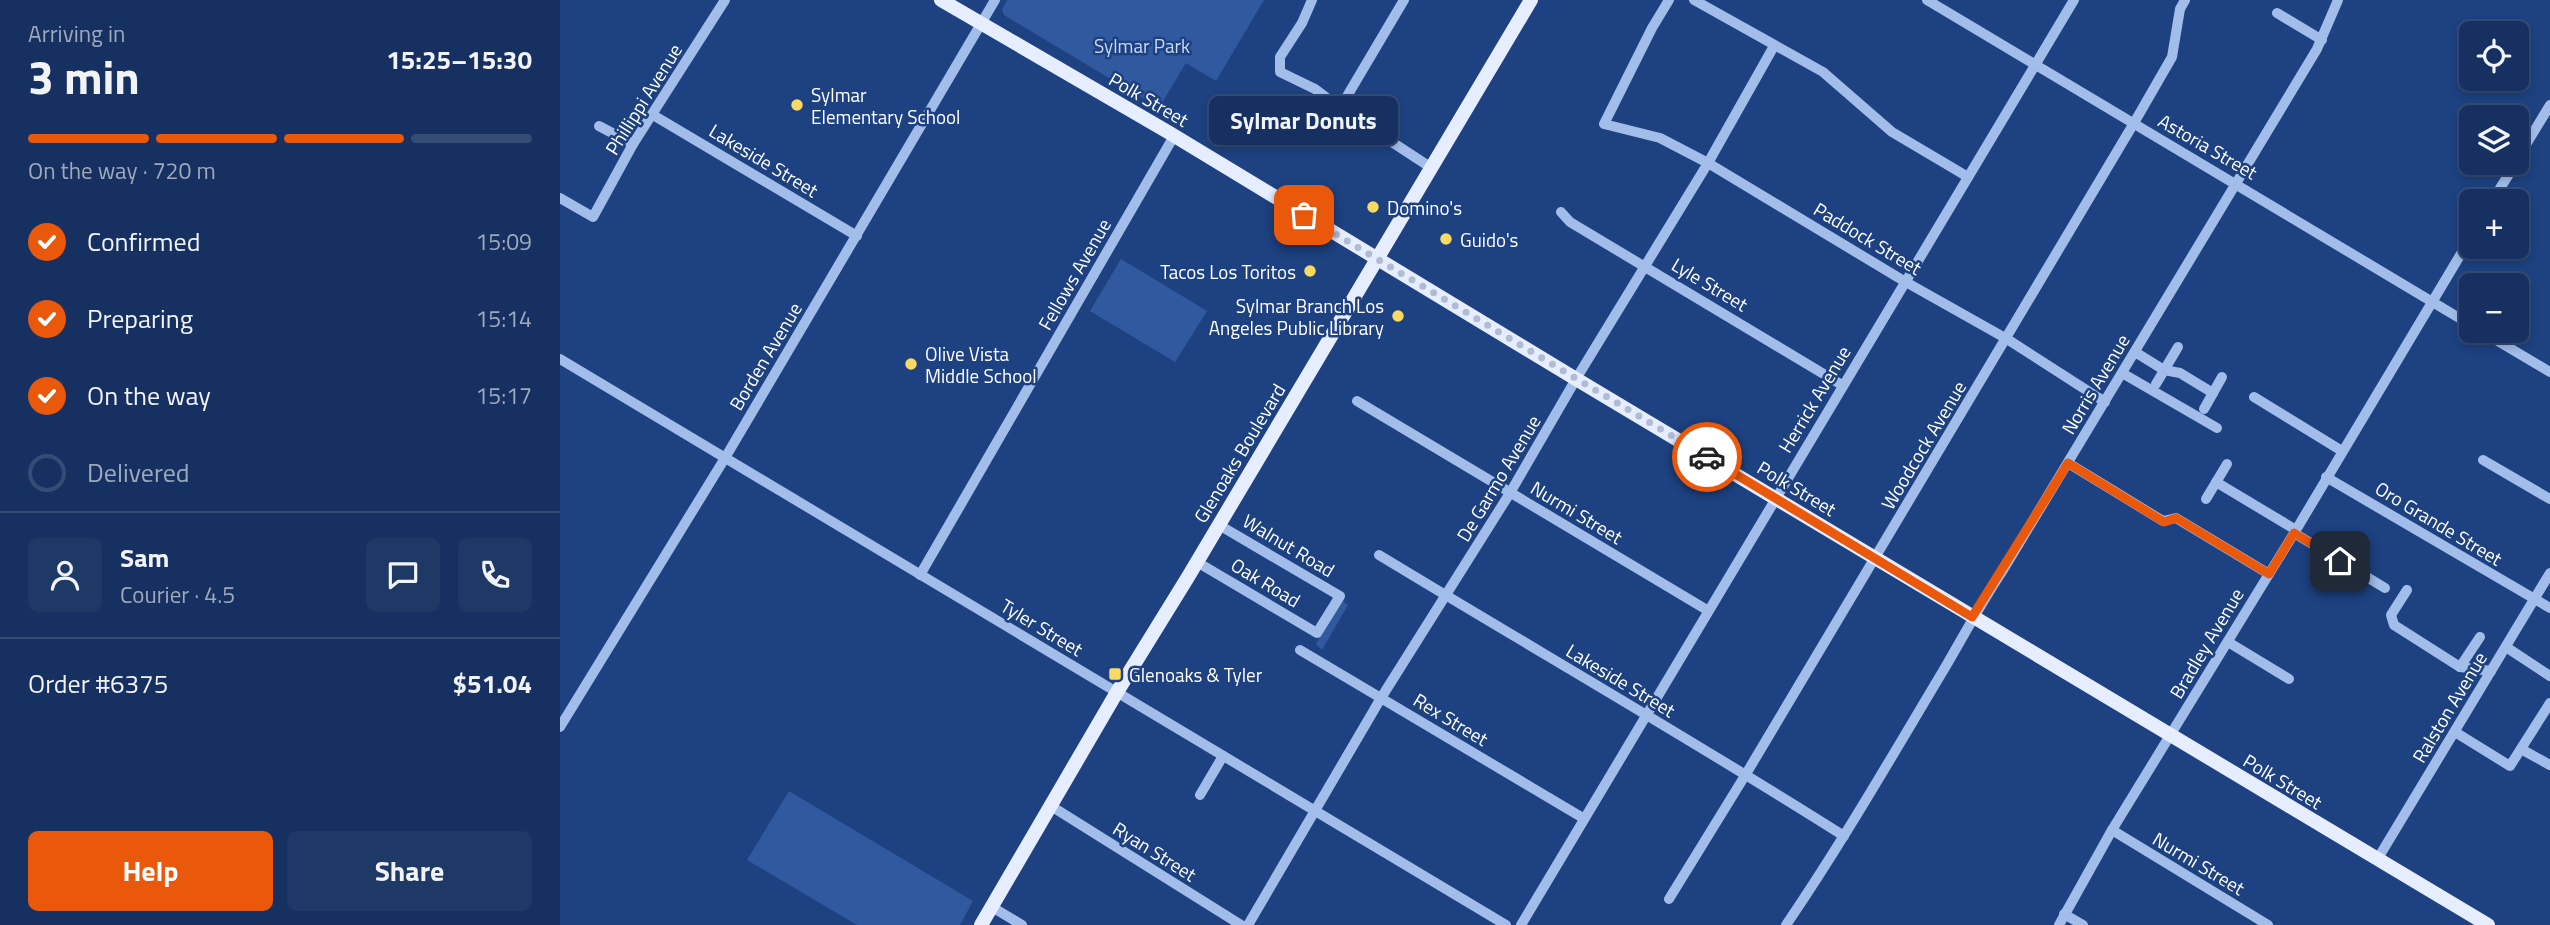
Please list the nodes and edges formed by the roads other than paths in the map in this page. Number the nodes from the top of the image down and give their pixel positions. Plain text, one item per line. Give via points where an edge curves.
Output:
1 (725, 0) edge
2 (941, 0) edge
3 (995, 0) edge
4 (1312, 0) edge
5 (1404, 0) edge
6 (1531, 0) edge
7 (1669, 0) edge
8 (1694, 0) edge
9 (1927, 0) edge
10 (2074, 0) edge
11 (2185, 0) edge
12 (2338, 0) edge
13 (2277, 13) dead end
14 (981, 24) junction
15 (2322, 40) junction
16 (1774, 46) junction
17 (2035, 65) junction
18 (2550, 106) edge
19 (1340, 108) junction
20 (653, 115) junction
21 (2134, 123) junction
22 (598, 126) dead end
23 (1174, 136) junction
24 (2529, 141) edge
25 (633, 144) junction
26 (1708, 163) junction
27 (1430, 167) junction
28 (1968, 177) junction
29 (2236, 183) junction
30 (560, 198) edge
31 (1561, 212) dead end
32 (857, 236) junction
33 (2459, 257) edge
34 (1377, 258) junction
35 (1646, 266) junction
36 (1904, 281) junction
37 (2432, 301) junction
38 (2459, 318) edge
39 (2007, 339) junction
40 (2501, 343) edge
41 (2178, 347) dead end
42 (2135, 352) junction
43 (560, 359) edge
44 (2164, 370) junction
45 (2550, 372) edge
46 (2122, 373) junction
47 (2222, 377) dead end
48 (1576, 379) junction
49 (2156, 384) dead end
50 (1842, 385) junction
51 (2213, 393) junction
52 (2254, 397) dead end
53 (1356, 401) dead end
54 (2105, 402) junction
55 (2204, 409) dead end
56 (2217, 428) dead end
57 (2342, 451) junction
58 (725, 458) junction
59 (2483, 460) dead end
60 (2068, 463) junction
61 (2227, 464) dead end
62 (2326, 477) junction
63 (2216, 482) junction
64 (1510, 492) junction
65 (1776, 498) junction
66 (2206, 499) dead end
67 (2550, 499) edge
68 (1219, 525) junction
69 (2295, 532) junction
70 (1379, 555) dead end
71 (1875, 557) junction
72 (1197, 562) junction
73 (2550, 573) edge
74 (2269, 574) junction
75 (920, 575) junction
76 (2385, 588) dead end
77 (2407, 590) dead end
78 (1447, 596) junction
79 (2534, 600) junction
80 (2550, 608) edge
81 (1707, 610) junction
82 (1972, 617) junction
83 (1317, 633) joint
84 (2480, 637) dead end
85 (2228, 642) junction
86 (2506, 647) junction
87 (1300, 650) dead end
88 (2460, 667) junction
89 (2491, 671) junction
90 (2550, 676) edge
91 (2289, 679) dead end
92 (1117, 692) junction
93 (1381, 698) junction
94 (2550, 703) edge
95 (1645, 716) junction
96 (560, 727) edge
97 (2455, 732) junction
98 (2170, 736) junction
99 (2521, 749) junction
100 (1223, 756) junction
101 (2550, 765) edge
102 (1746, 774) junction
103 (1200, 795) dead end
104 (1051, 806) junction
105 (1317, 812) junction
106 (1583, 818) junction
107 (2112, 831) junction
108 (1844, 836) junction
109 (2378, 860) junction
110 (1669, 899) dead end
111 (992, 907) junction
112 (2064, 914) junction
113 (981, 925) edge
114 (1022, 925) edge
115 (1241, 925) edge
116 (1248, 925) edge
117 (1506, 925) edge
118 (1521, 925) edge
119 (1786, 925) edge
120 (2059, 925) edge
121 (2083, 925) edge
122 (2268, 925) edge
123 (2488, 925) edge

1 - 20 street, Phillippi Avenue
2 - 14 main road, Polk Street
3 - 14 street, Borden Avenue
4 - 19 street via 1280,57 1280,72
5 - 19 street
6 - 27 main road, Glenoaks Boulevard
7 - 26 street, Paddock Street via 1604,124 1660,138
8 - 16 street
9 - 17 street, Astoria Street
10 - 17 street, Herrick Avenue
11 - 21 street, Woodcock Avenue via 2172,57
12 - 15 street, Norris Avenue
13 - 15 street
14 - 23 main road, Polk Street
14 - 32 street, Borden Avenue
15 - 29 street, Norris Avenue
16 - 26 street, De Garmo Avenue
16 - 28 street via 1823,72 1892,132
17 - 21 street, Astoria Street
17 - 28 street, Herrick Avenue
18 - 24 street
19 - 27 street
20 - 25 street, Phillippi Avenue
20 - 32 street, Lakeside Street
21 - 29 street, Astoria Street
21 - 39 street, Woodcock Avenue
22 - 25 street
23 - 34 main road, Polk Street
23 - 75 street, Fellows Avenue
25 - 30 street, Phillippi Avenue via 593,217
26 - 35 street, De Garmo Avenue
26 - 36 street, Paddock Street
27 - 34 main road, Glenoaks Boulevard
28 - 36 street, Herrick Avenue
29 - 37 street, Astoria Street
29 - 42 street, Norris Avenue
31 - 35 street, Lyle Street via 1570,222
32 - 58 street, Borden Avenue
33 - 37 street, Bradley Avenue
34 - 48 main road, Polk Street
34 - 68 main road, Glenoaks Boulevard
35 - 48 street, De Garmo Avenue
35 - 50 street, Lyle Street
36 - 39 street, Paddock Street
36 - 50 street, Herrick Avenue
37 - 38 street, Astoria Street
37 - 57 street, Bradley Avenue
39 - 54 street, Paddock Street
39 - 71 street, Woodcock Avenue
40 - 45 street
41 - 44 street
42 - 44 street
42 - 46 street, Norris Avenue
43 - 58 street, Tyler Street
44 - 49 street
44 - 51 street via 2180,373
46 - 54 street, Norris Avenue
46 - 56 street
47 - 51 street
48 - 64 street, De Garmo Avenue
48 - 65 main road, Polk Street
50 - 65 street, Herrick Avenue
51 - 55 street
52 - 57 street
53 - 64 street, Nurmi Street
54 - 60 street, Norris Avenue
57 - 62 street, Bradley Avenue
58 - 75 street, Tyler Street
58 - 96 street, Borden Avenue
59 - 67 street
60 - 74 street via 2164,522 2176,518
60 - 82 street, Norris Avenue
61 - 63 street
62 - 69 street, Bradley Avenue
62 - 79 street, Oro Grande Street
63 - 66 street
63 - 69 street
64 - 78 street, De Garmo Avenue
64 - 81 street, Nurmi Street
65 - 71 main road, Polk Street
65 - 81 street, Herrick Avenue
68 - 72 main road, Glenoaks Boulevard
68 - 83 street, Walnut Road via 1340,596
69 - 74 street, Bradley Avenue
69 - 76 street
70 - 78 street, Lakeside Street
71 - 82 main road, Polk Street
71 - 102 street, Woodcock Avenue
72 - 83 street, Oak Road
72 - 92 main road, Glenoaks Boulevard
73 - 79 street, Ralston Avenue
74 - 85 street, Bradley Avenue
75 - 92 street, Tyler Street
77 - 88 street via 2391,615 2394,625
78 - 93 street, De Garmo Avenue
78 - 95 street, Lakeside Street
79 - 80 street, Oro Grande Street
79 - 86 street, Ralston Avenue
81 - 95 street, Herrick Avenue
82 - 98 main road, Polk Street
82 - 108 street, Norris Avenue
84 - 88 street
85 - 91 street
85 - 98 street, Bradley Avenue
86 - 89 street, Ralston Avenue
86 - 90 street
87 - 93 street, Rex Street
88 - 89 street
89 - 97 street, Ralston Avenue
92 - 100 street, Tyler Street
92 - 104 main road, Glenoaks Boulevard
93 - 105 street, De Garmo Avenue
93 - 106 street, Rex Street
94 - 99 street
95 - 102 street, Lakeside Street
95 - 106 street, Herrick Avenue
97 - 99 street via 2510,766
97 - 109 street, Ralston Avenue
98 - 107 street, Bradley Avenue
98 - 109 main road, Polk Street
99 - 101 street
100 - 103 street
100 - 105 street, Tyler Street
102 - 108 street, Lakeside Street
102 - 110 street, Woodcock Avenue
104 - 111 main road, Glenoaks Boulevard
104 - 115 street, Ryan Street
105 - 116 street, De Garmo Avenue
105 - 117 street, Tyler Street
106 - 118 street, Herrick Avenue
107 - 112 street, Bradley Avenue
107 - 122 street, Nurmi Street
108 - 119 street, Norris Avenue
109 - 123 main road, Polk Street
111 - 113 main road, Glenoaks Boulevard
111 - 114 street
112 - 120 street, Bradley Avenue
112 - 121 street

